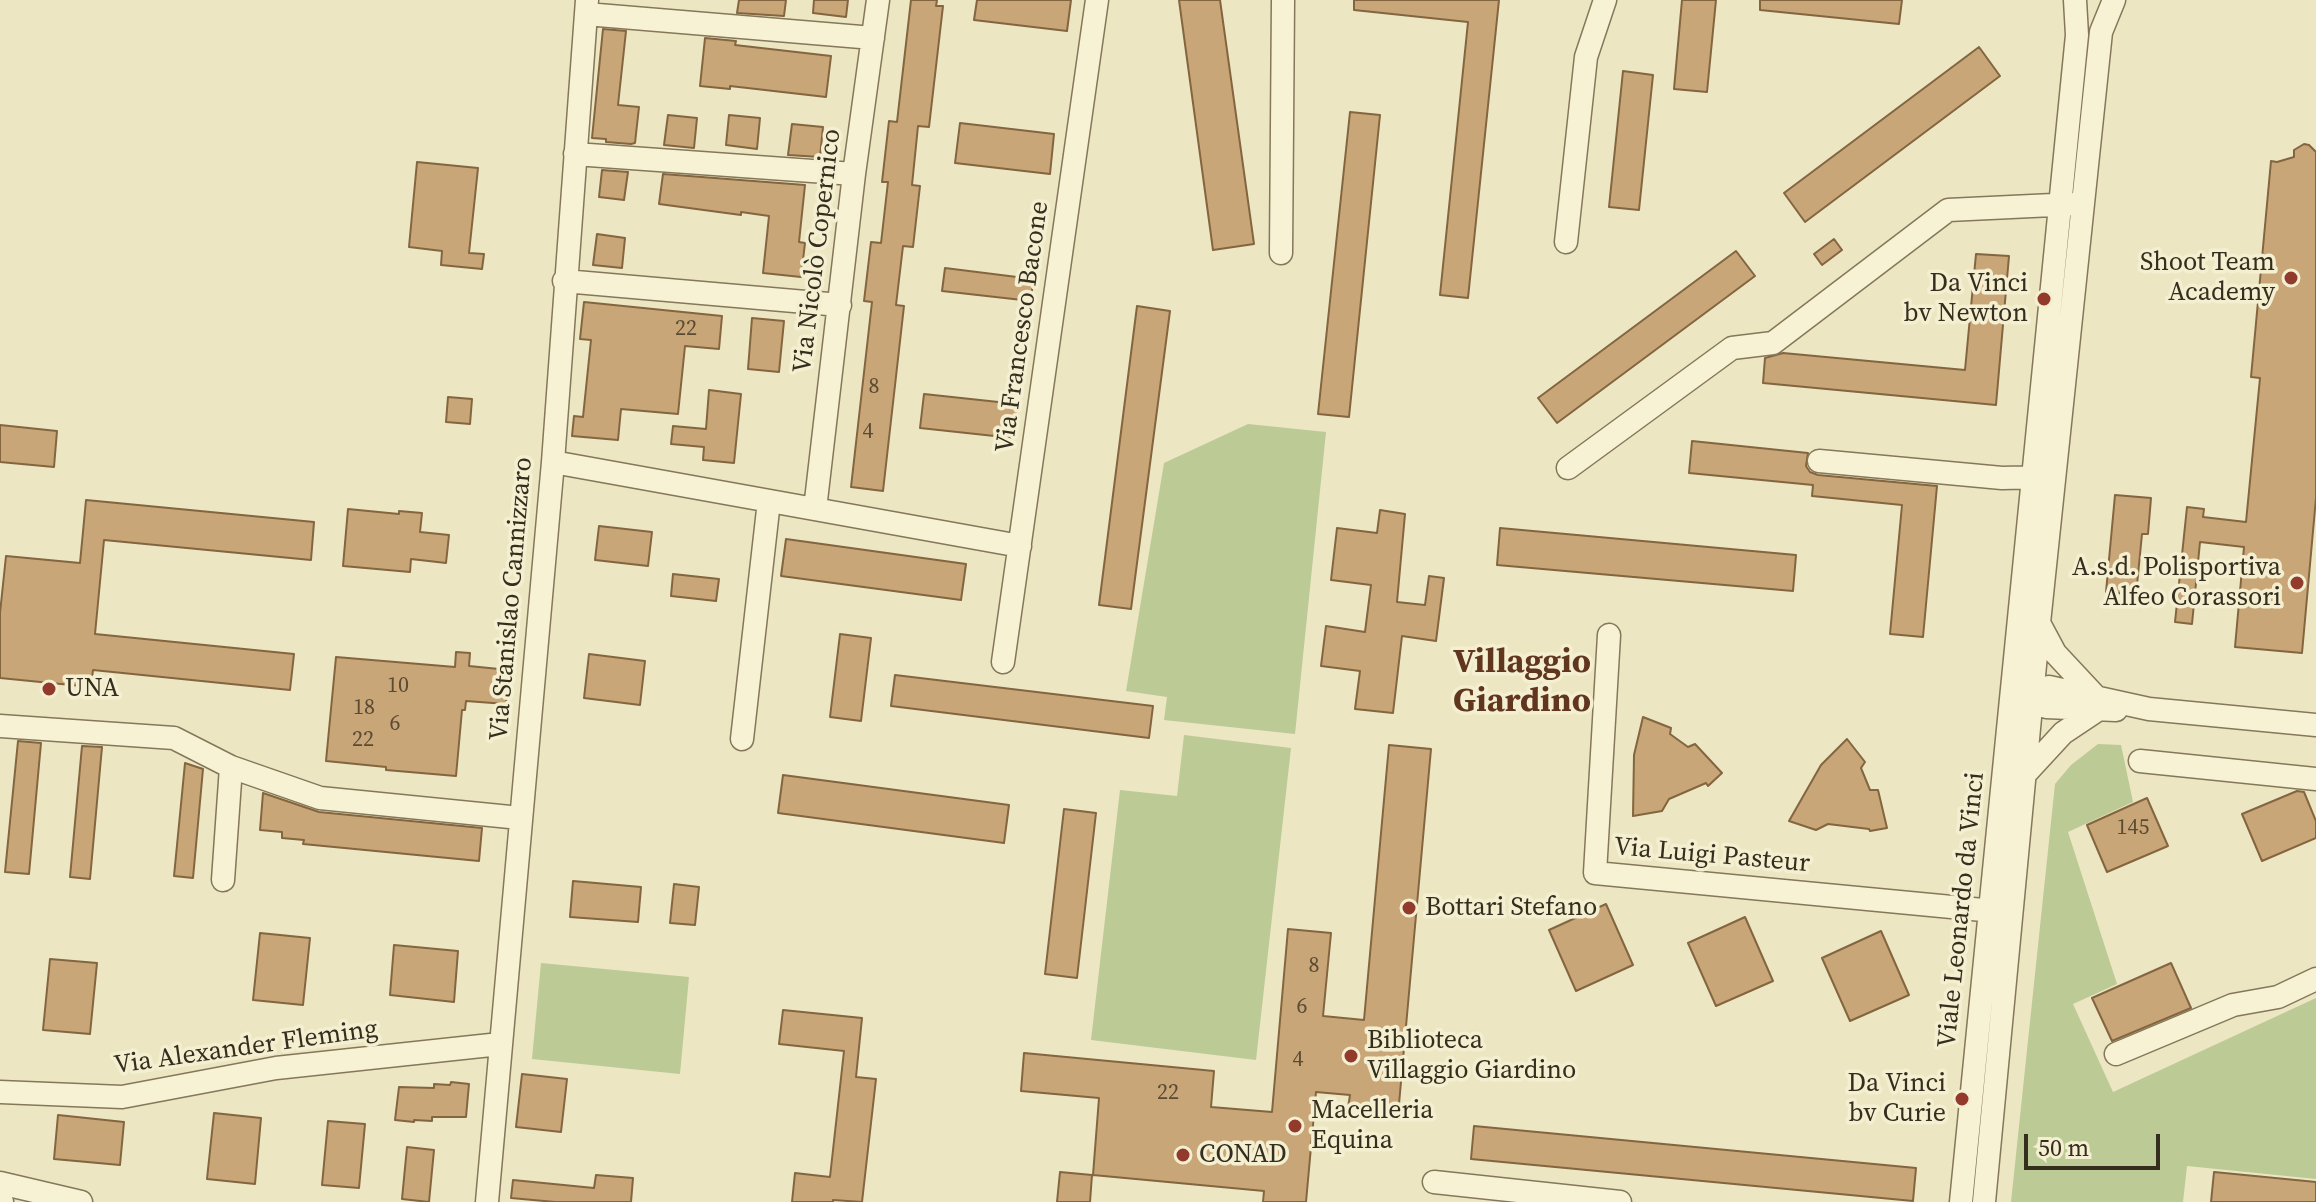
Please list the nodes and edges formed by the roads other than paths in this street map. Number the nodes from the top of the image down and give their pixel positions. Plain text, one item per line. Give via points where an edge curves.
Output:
1 (878, 0) edge
2 (1097, 0) edge
3 (1283, 0) edge
4 (1605, 0) edge
5 (2075, 0) edge
6 (2114, 0) edge
7 (587, 7) edge
8 (873, 38) junction
9 (575, 154) junction
10 (854, 174) junction
11 (2059, 204) junction
12 (2083, 204) junction
13 (1566, 242) dead end
14 (1281, 253) dead end
15 (564, 281) junction
16 (840, 305) junction
17 (1819, 461) dead end
18 (553, 462) junction
19 (1568, 468) dead end
20 (2032, 476) junction
21 (2055, 478) junction
22 (769, 501) junction
23 (815, 509) junction
24 (1020, 546) junction
25 (2039, 623) junction
26 (1609, 635) dead end
27 (1003, 662) dead end
28 (2015, 672) junction
29 (2032, 696) junction
30 (2097, 705) junction
31 (2316, 725) edge
32 (0, 726) edge
33 (742, 739) dead end
34 (2140, 761) dead end
35 (231, 767) junction
36 (2027, 772) junction
37 (2316, 779) edge
38 (520, 818) junction
39 (223, 880) dead end
40 (1990, 910) junction
41 (2013, 913) junction
42 (2316, 979) edge
43 (500, 1044) junction
44 (2116, 1054) dead end
45 (0, 1092) edge
46 (1434, 1182) dead end
47 (0, 1183) edge
48 (81, 1202) edge
49 (487, 1202) edge
50 (1620, 1202) edge
51 (1961, 1202) edge
52 (1984, 1202) edge

1 - 8 street, Via Nicolò Copernico
2 - 24 street, Via Francesco Bacone
3 - 14 street
4 - 13 street via 1586,57
5 - 11 street, Viale Leonardo da Vinci via 2077,35
6 - 12 street, Viale Leonardo da Vinci via 2101,32
7 - 8 street
7 - 9 street, Via Stanislao Cannizzaro
8 - 10 street, Via Nicolò Copernico
9 - 10 street
9 - 15 street, Via Stanislao Cannizzaro
10 - 16 street, Via Nicolò Copernico
11 - 12 street
11 - 19 street via 1948,210 1773,343 1732,348
11 - 20 street, Viale Leonardo da Vinci
12 - 21 street, Viale Leonardo da Vinci
15 - 16 street
15 - 18 street, Via Stanislao Cannizzaro
16 - 23 street, Via Nicolò Copernico
17 - 20 street via 2002,478
18 - 22 street
18 - 38 street, Via Stanislao Cannizzaro
20 - 21 street
20 - 28 street, Viale Leonardo da Vinci
21 - 25 street, Viale Leonardo da Vinci
22 - 23 street
22 - 33 street
23 - 24 street
24 - 27 street, Via Francesco Bacone
25 - 29 street, Viale Leonardo da Vinci
25 - 30 street via 2055,653
26 - 40 street, Via Luigi Pasteur via 1595,873
28 - 29 street
28 - 40 street, Viale Leonardo da Vinci
29 - 30 street via 2049,687 2088,694
29 - 36 street, Viale Leonardo da Vinci
30 - 31 street
30 - 36 street
32 - 35 street via 174,738
34 - 37 street
35 - 38 street via 320,798
35 - 39 street
36 - 41 street, Viale Leonardo da Vinci
38 - 43 street, Via Stanislao Cannizzaro
40 - 41 street, Via Luigi Pasteur
40 - 51 street, Viale Leonardo da Vinci
41 - 52 street, Viale Leonardo da Vinci
42 - 44 street via 2278,997 2233,1005
43 - 45 street, Via Alexander Fleming via 276,1068 122,1097
43 - 49 street, Via Stanislao Cannizzaro
46 - 50 street
47 - 48 street

